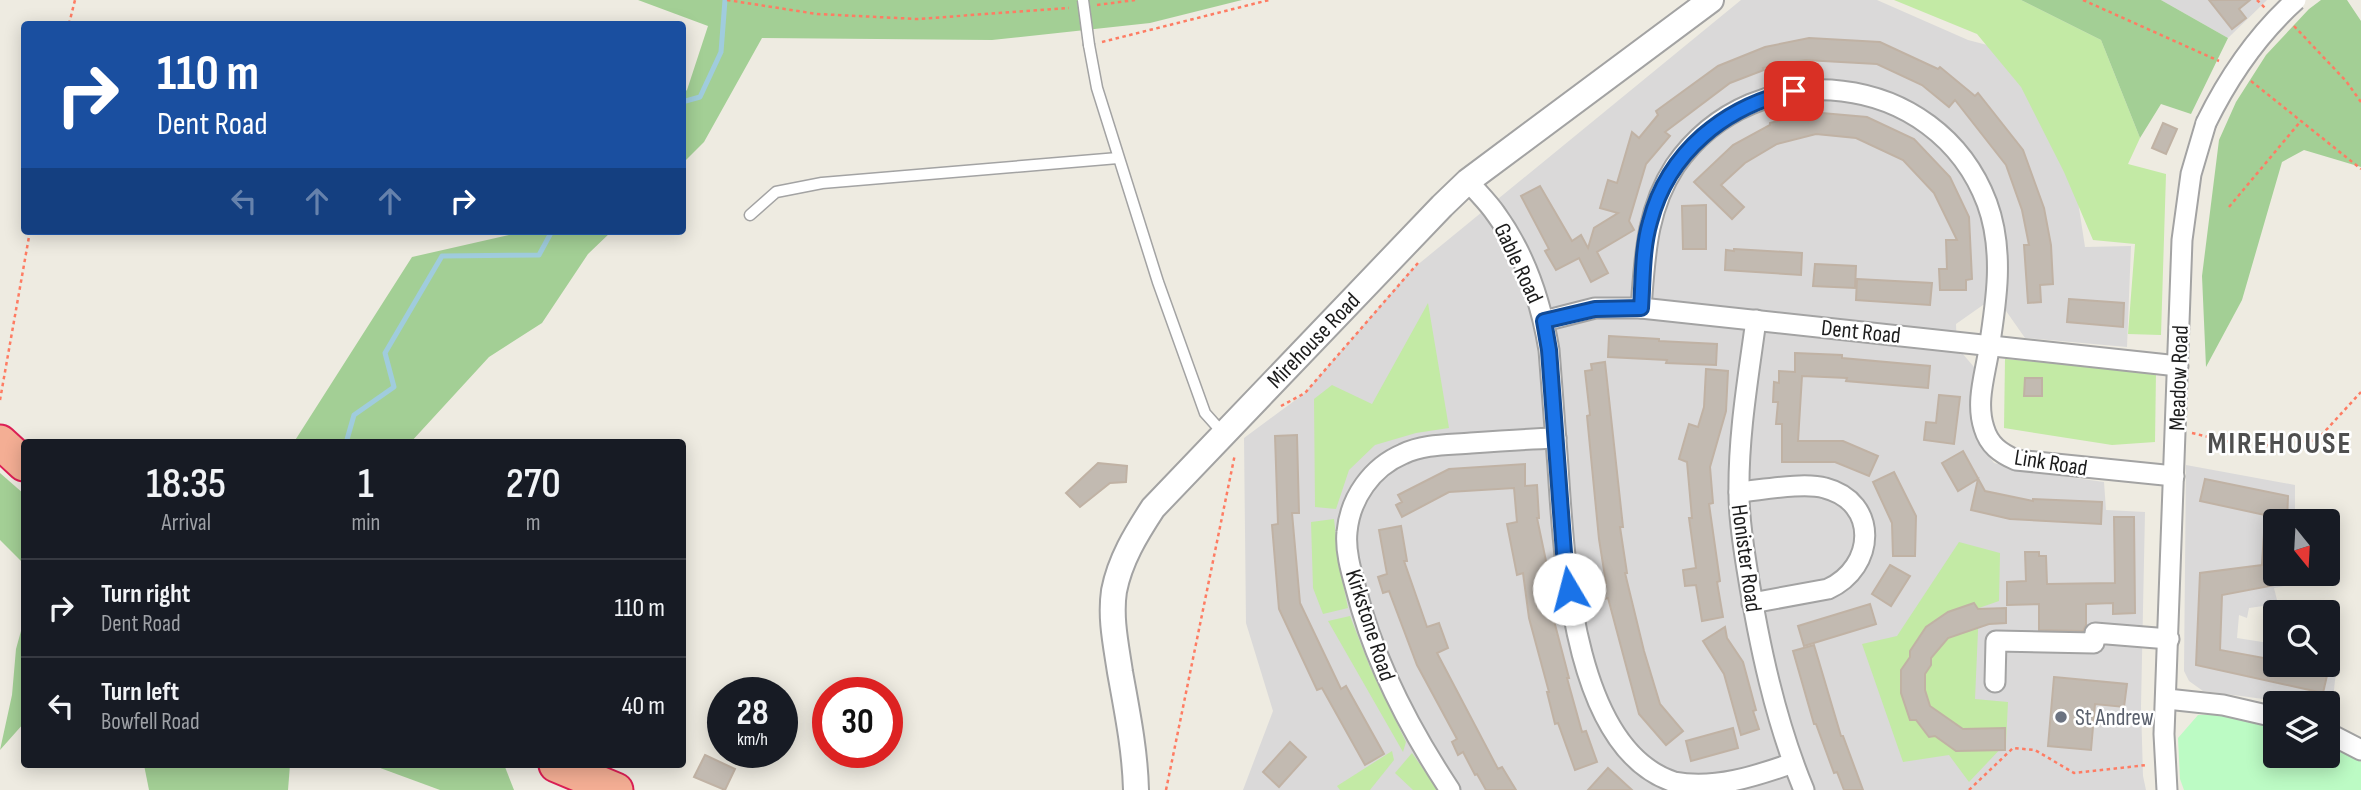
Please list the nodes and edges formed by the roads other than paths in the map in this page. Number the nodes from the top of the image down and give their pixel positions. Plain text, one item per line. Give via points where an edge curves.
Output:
1 (1711, 0) edge
2 (2296, 0) edge
3 (1084, 3) edge
4 (1118, 158) junction
5 (1468, 181) junction
6 (750, 215) dead end
7 (1641, 308) junction
8 (1756, 320) junction
9 (1544, 321) junction
10 (1989, 345) junction
11 (2178, 366) junction
12 (1556, 438) junction
13 (0, 442) edge
14 (1229, 443) junction
15 (21, 461) edge
16 (2174, 476) junction
17 (1739, 492) junction
18 (1752, 603) junction
19 (2169, 639) junction
20 (1995, 682) dead end
21 (2167, 699) junction
22 (2263, 714) edge
23 (2340, 738) edge
24 (2359, 745) edge
25 (1793, 763) junction
26 (563, 768) edge
27 (616, 790) edge
28 (1136, 790) edge
29 (1450, 790) edge
30 (1804, 790) edge
31 (2167, 790) edge

1 - 5 street, Mirehouse Road
2 - 11 street, Meadow Road, bridge via 2235,70 2206,123 2184,218
3 - 4 lane, bridge via 1094,77
4 - 6 lane via 822,183 776,192
4 - 14 lane via 1205,413
5 - 9 street, Gable Road via 1507,231
5 - 14 street, Mirehouse Road
7 - 8 street, Dent Road
7 - 9 street, Dent Road via 1595,309
7 - 10 street via 1649,223 1664,184 1688,150 1718,122 1754,102 1794,91 1836,90 1877,98 1912,114 1943,138 1969,167 1987,202 1997,240 1998,279
8 - 10 street, Dent Road
8 - 17 street, Honister Road via 1742,418
9 - 12 street, Gable Road
10 - 11 street, Dent Road
10 - 16 street, Link Road via 1981,410 1983,426 1998,452 2032,463
11 - 16 street, Meadow Road
12 - 25 street, Gable Road via 1569,589 1588,672 1620,741 1653,772 1695,785 1739,782
12 - 29 street, Kirkstone Road via 1430,446 1403,454 1368,480 1349,517 1347,545 1370,638 1413,730
13 - 15 highway
14 - 28 street, Mirehouse Road via 1153,508 1122,562 1114,592 1113,626
16 - 19 street, Meadow Road
17 - 18 street, Honister Road
17 - 18 street via 1824,488 1853,505 1865,536 1856,569 1839,584
18 - 25 street, Honister Road
19 - 20 street via 2095,633 2094,643 1996,641
19 - 21 street, Meadow Road
21 - 22 street
21 - 31 street, Meadow Road
23 - 24 street
25 - 30 street, Honister Road
26 - 27 highway

